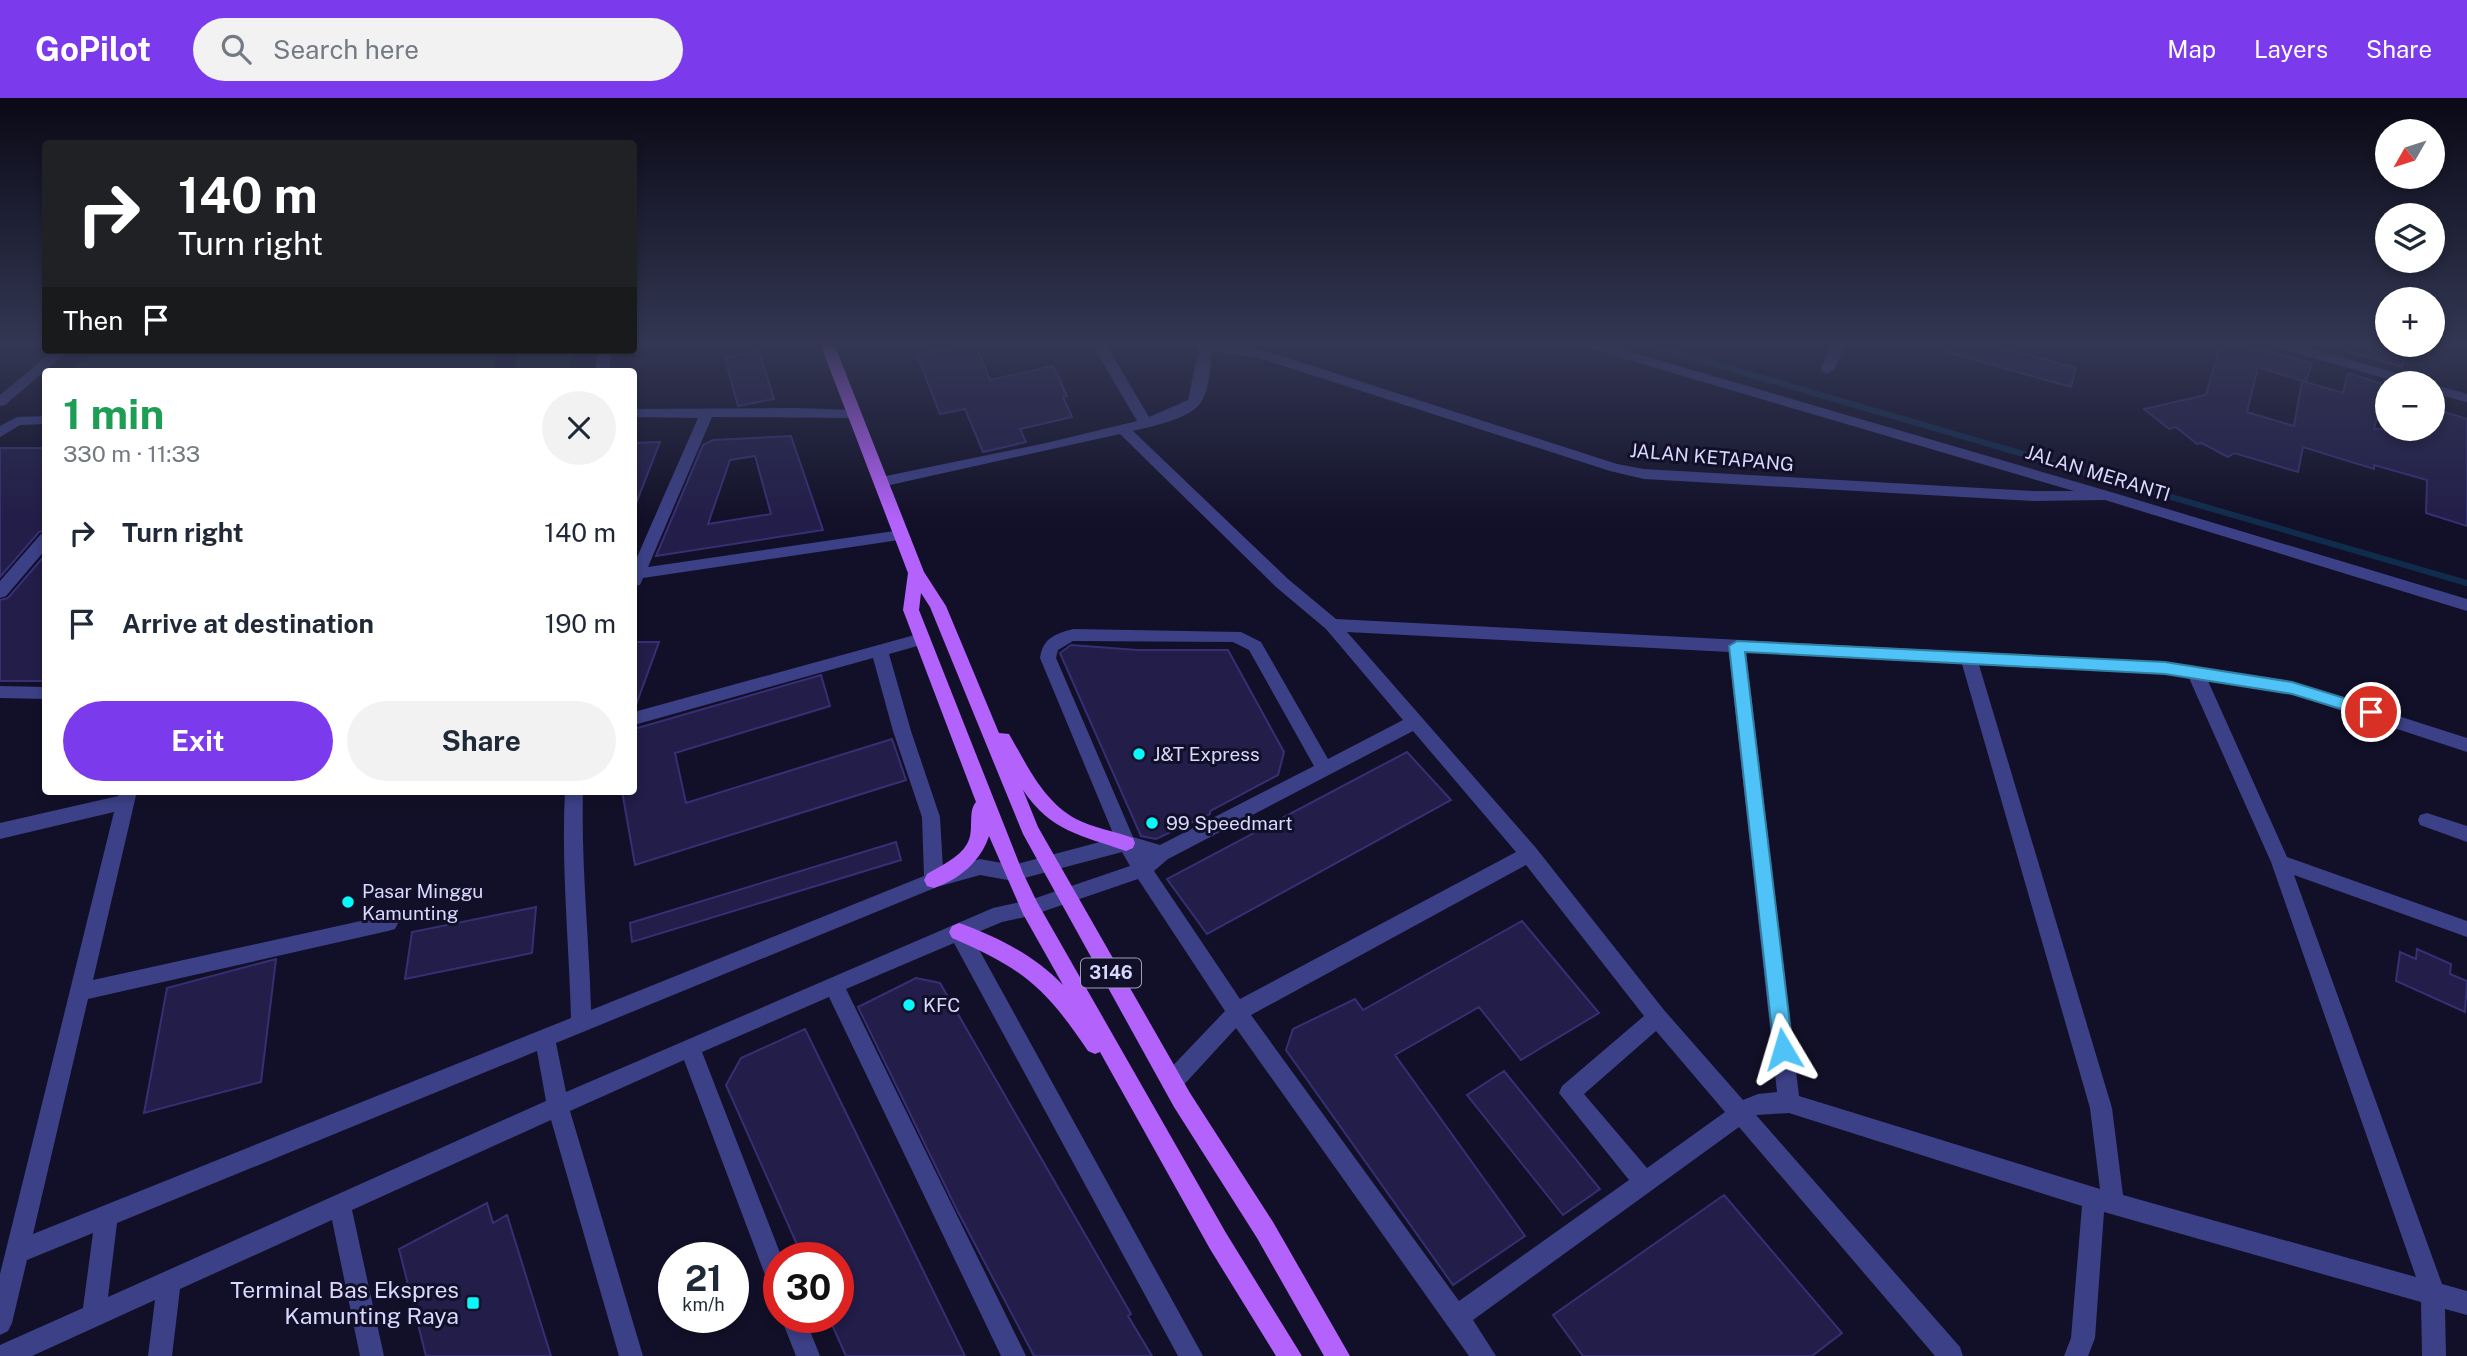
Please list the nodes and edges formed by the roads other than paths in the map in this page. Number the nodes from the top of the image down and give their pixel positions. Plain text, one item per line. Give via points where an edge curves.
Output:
1 (849, 405) edge
2 (1134, 405) edge
3 (1190, 405) edge
4 (1419, 405) edge
5 (1797, 405) edge
6 (637, 414) edge
7 (852, 414) junction
8 (706, 415) junction
9 (42, 420) edge
10 (1145, 423) junction
11 (1123, 429) junction
12 (0, 433) edge
13 (881, 482) junction
14 (2106, 495) junction
15 (901, 535) junction
16 (42, 543) edge
17 (637, 572) edge
18 (916, 573) junction
19 (637, 577) edge
20 (0, 592) edge
21 (2467, 605) edge
22 (1332, 625) junction
23 (922, 639) junction
24 (1737, 646) junction
25 (879, 649) junction
26 (1968, 657) junction
27 (2195, 672) junction
28 (973, 687) junction
29 (0, 692) edge
30 (42, 692) edge
31 (637, 717) edge
32 (1414, 722) junction
33 (2467, 745) edge
34 (1325, 769) junction
35 (979, 788) junction
36 (574, 795) edge
37 (127, 797) edge
38 (2427, 820) dead end
39 (0, 831) edge
40 (2467, 834) edge
41 (1125, 843) junction
42 (1161, 853) junction
43 (1529, 854) junction
44 (1049, 862) junction
45 (2280, 862) junction
46 (1142, 870) junction
47 (1013, 873) junction
48 (934, 880) junction
49 (1068, 896) junction
50 (1030, 908) junction
51 (388, 923) dead end
52 (2467, 929) edge
53 (960, 932) junction
54 (834, 985) junction
55 (80, 992) junction
56 (1238, 1011) junction
57 (1657, 1017) junction
58 (581, 1024) junction
59 (544, 1039) junction
60 (690, 1047) junction
61 (1172, 1082) junction
62 (1789, 1103) junction
63 (558, 1106) junction
64 (1741, 1114) junction
65 (1168, 1151) junction
66 (1645, 1183) junction
67 (2103, 1200) junction
68 (340, 1205) junction
69 (107, 1217) junction
70 (764, 1242) edge
71 (17, 1252) junction
72 (169, 1282) junction
73 (2433, 1293) junction
74 (2467, 1303) edge
75 (94, 1317) junction
76 (1457, 1317) junction
77 (0, 1323) edge
78 (799, 1333) edge
79 (4, 1356) edge
80 (160, 1356) edge
81 (372, 1356) edge
82 (631, 1356) edge
83 (808, 1356) edge
84 (1014, 1356) edge
85 (1191, 1356) edge
86 (1290, 1356) edge
87 (1338, 1356) edge
88 (1484, 1356) edge
89 (1951, 1356) edge
90 (2076, 1356) edge
91 (2434, 1356) edge

1 - 7 main road, 3146
2 - 10 street
3 - 10 street
4 - 14 street, JALAN KETAPANG via 1644,474 2033,496
5 - 14 street, JALAN MERANTI
6 - 8 street
7 - 8 street
7 - 13 main road, 3146
8 - 17 street
9 - 12 street via 16,421
10 - 11 street
11 - 13 street
11 - 22 street via 1282,583
13 - 15 main road, 3146
14 - 21 street, JALAN MERANTI
15 - 18 main road, 3146
15 - 19 street
16 - 20 street
18 - 23 main road, 3146 via 911,610
18 - 28 main road, 3146 via 938,606
22 - 24 street
22 - 32 street
23 - 25 street
23 - 35 main road, 3146
24 - 26 street
24 - 62 street
25 - 31 street
25 - 48 street via 931,817
26 - 27 street
26 - 67 street via 2101,1108
27 - 33 street via 2292,688
27 - 45 street
28 - 41 main road via 1039,800 1052,814 1079,829
28 - 44 main road, 3146 via 1030,830
29 - 30 street
32 - 34 street
32 - 43 street
34 - 41 street via 1255,646 1245,639 1073,635 1059,639 1050,647 1048,658
34 - 42 street
35 - 47 main road, 3146
35 - 48 main road via 980,843 972,855
36 - 58 street
37 - 39 street
37 - 55 street
38 - 40 street
41 - 42 street
41 - 44 street
41 - 46 street
42 - 46 street
43 - 56 street
43 - 57 street
44 - 47 street
44 - 49 main road, 3146
45 - 52 street
45 - 73 street
46 - 49 street
46 - 56 street
47 - 48 street via 980,867
47 - 50 main road, 3146
48 - 58 street
49 - 50 street
49 - 61 main road, 3146
50 - 53 street via 1000,914
50 - 65 main road, 3146
51 - 55 street
53 - 54 street
53 - 65 main road via 1015,958 1067,1003
53 - 85 street
54 - 60 street
54 - 84 street
55 - 71 street
56 - 61 street
56 - 76 street
57 - 64 street
57 - 66 street via 1570,1093
58 - 59 street
59 - 63 street
59 - 69 street
60 - 63 street
60 - 70 street
61 - 87 main road, 3146
62 - 64 street via 1757,1103
62 - 67 street
63 - 68 street
63 - 82 street
64 - 66 street
64 - 89 street
65 - 86 main road, 3146
66 - 76 street
67 - 73 street
67 - 90 street
68 - 72 street
68 - 81 street
69 - 71 street
69 - 75 street
71 - 77 street
72 - 75 street
72 - 80 street
73 - 74 street
73 - 91 street
75 - 79 street
76 - 88 street
78 - 83 street

